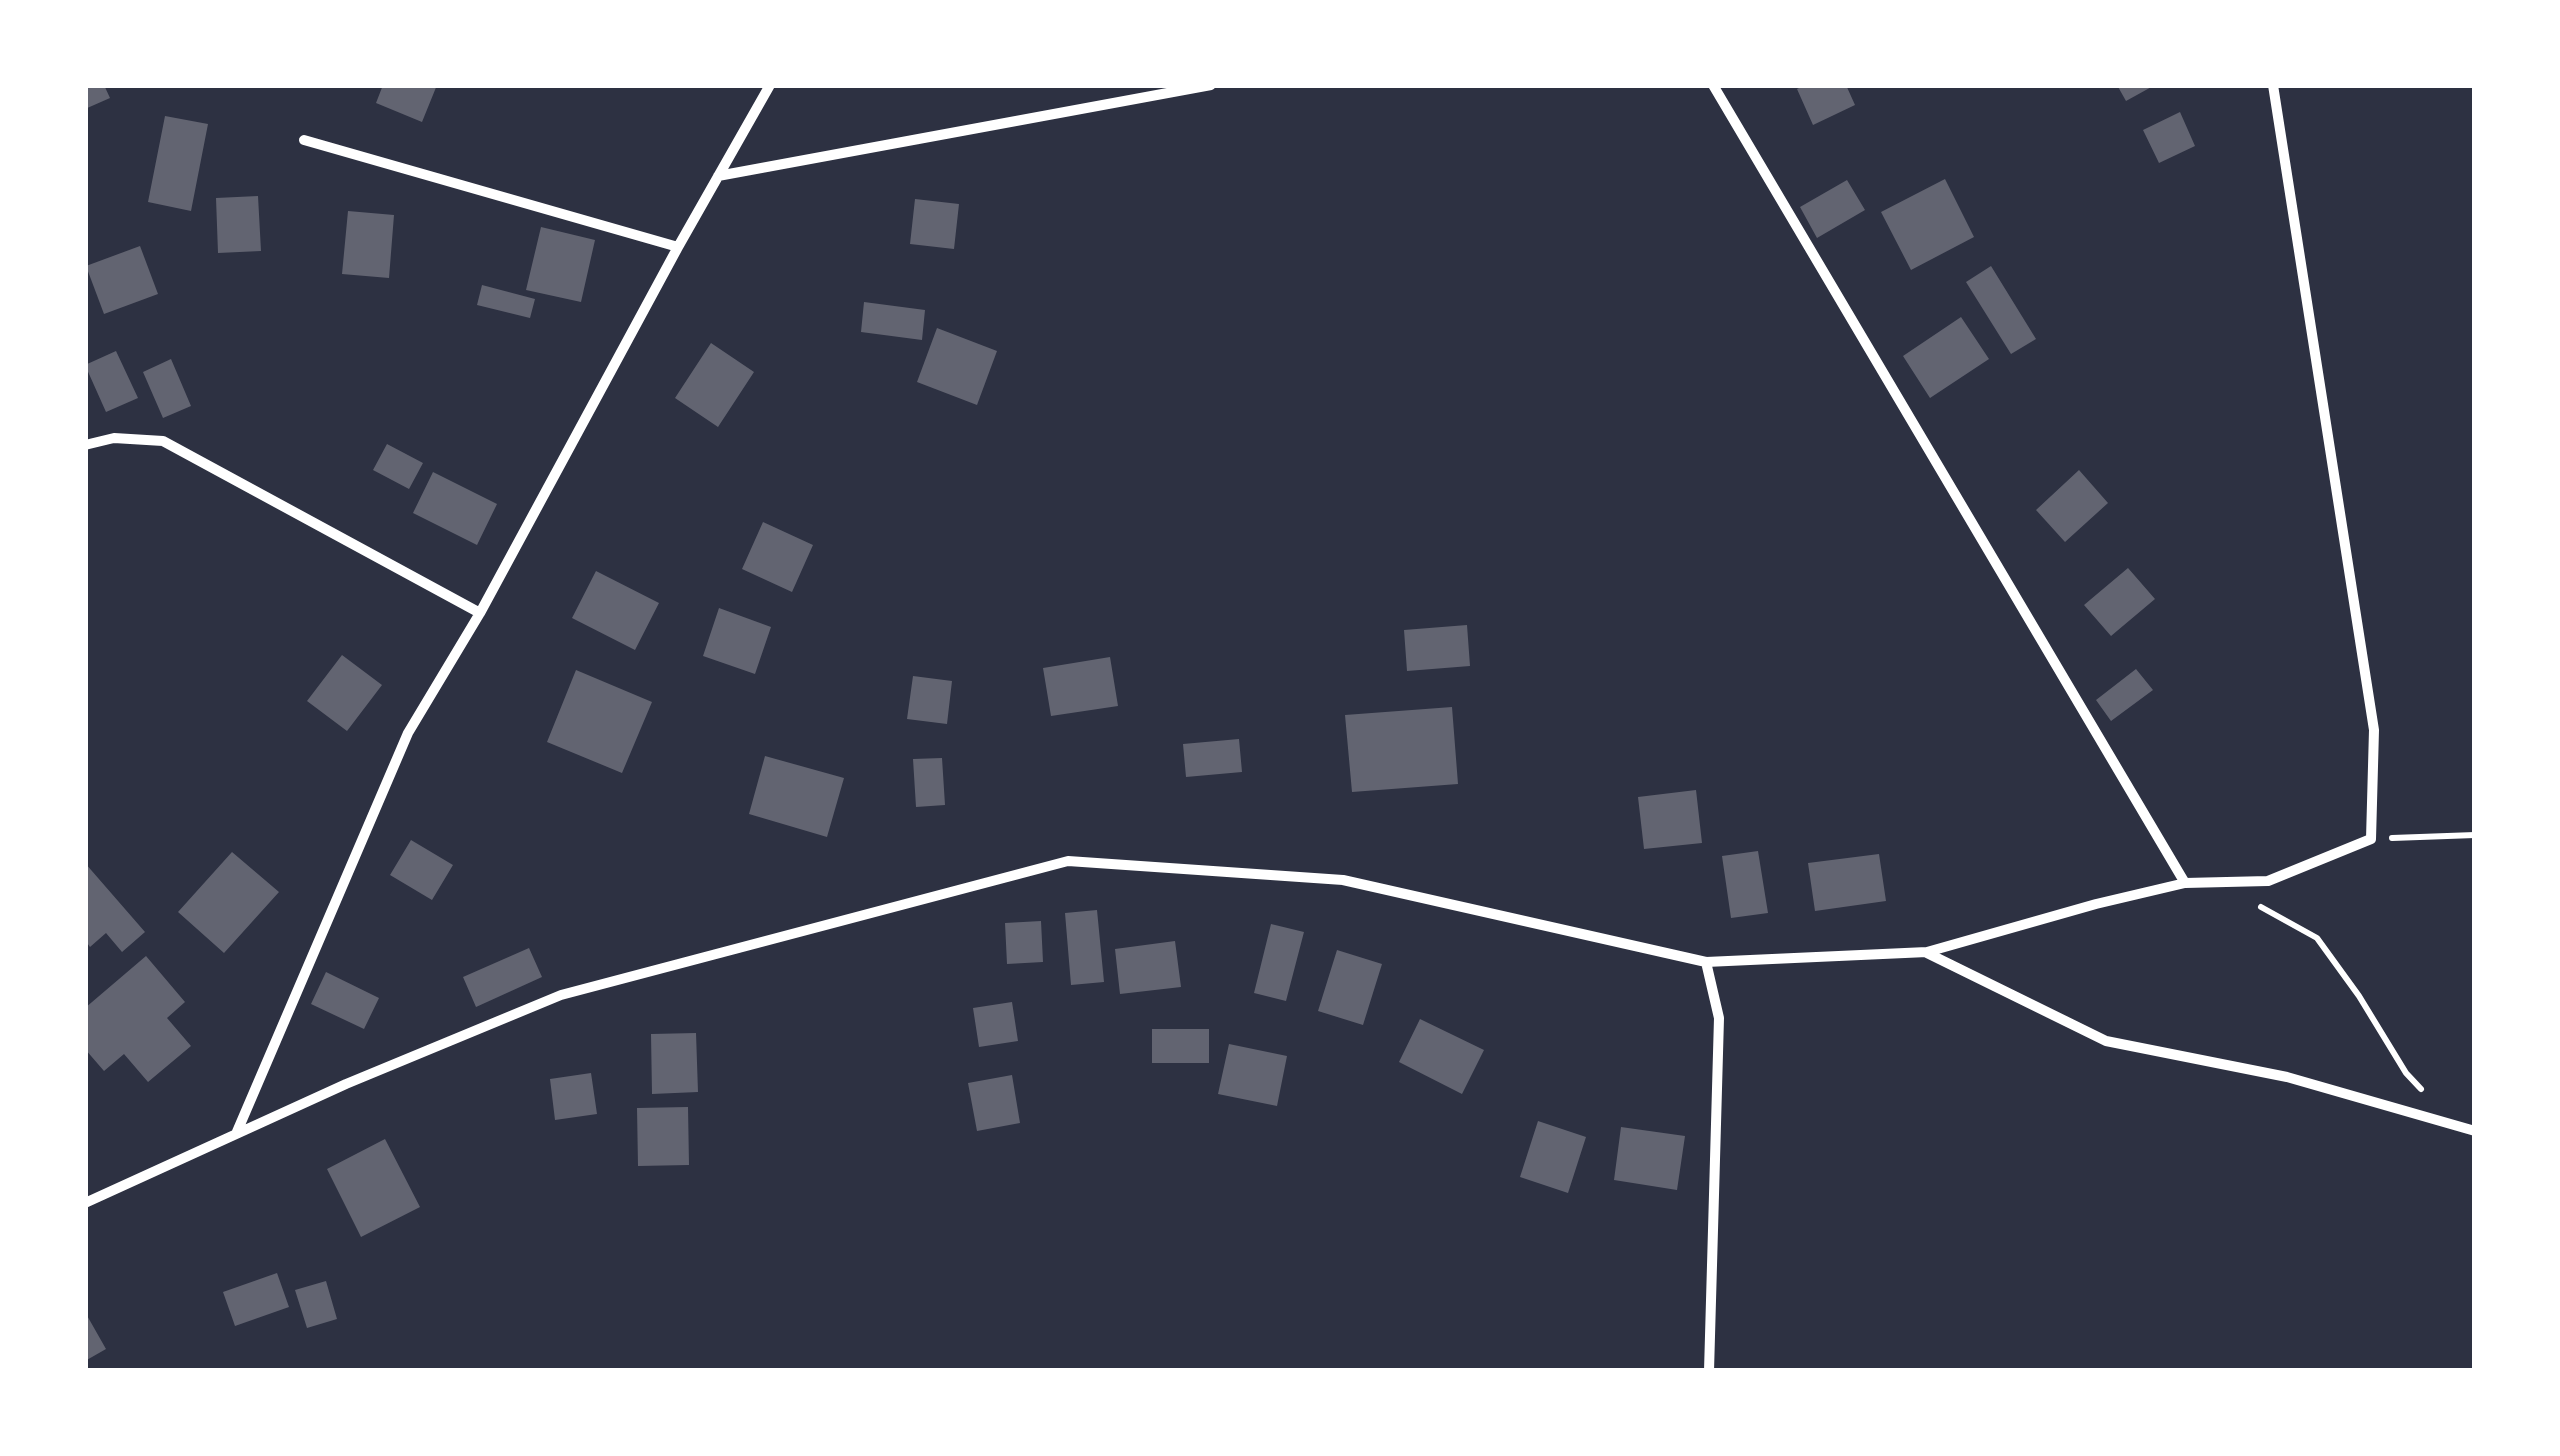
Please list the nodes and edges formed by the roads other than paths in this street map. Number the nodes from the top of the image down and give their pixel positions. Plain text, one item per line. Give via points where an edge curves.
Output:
1 (770, 85) edge
2 (1212, 85) edge
3 (1713, 85) edge
4 (2273, 85) edge
5 (304, 140) dead end
6 (718, 176) junction
7 (678, 247) junction
8 (85, 445) edge
9 (480, 613) junction
10 (2185, 883) junction
11 (1926, 952) junction
12 (1706, 962) junction
13 (2475, 1131) edge
14 (235, 1135) junction
15 (85, 1202) edge
16 (1709, 1371) edge

1 - 6 street
2 - 6 street
3 - 10 street
4 - 10 street via 2374,730 2370,839 2268,881
5 - 7 street
6 - 7 street
7 - 9 street
8 - 9 street via 114,438 163,441
9 - 14 street via 408,733
10 - 11 street
11 - 12 street
11 - 13 street via 2106,1041 2287,1077
12 - 14 street via 1344,880 1068,861 561,995
12 - 16 street via 1719,1018
14 - 15 street

